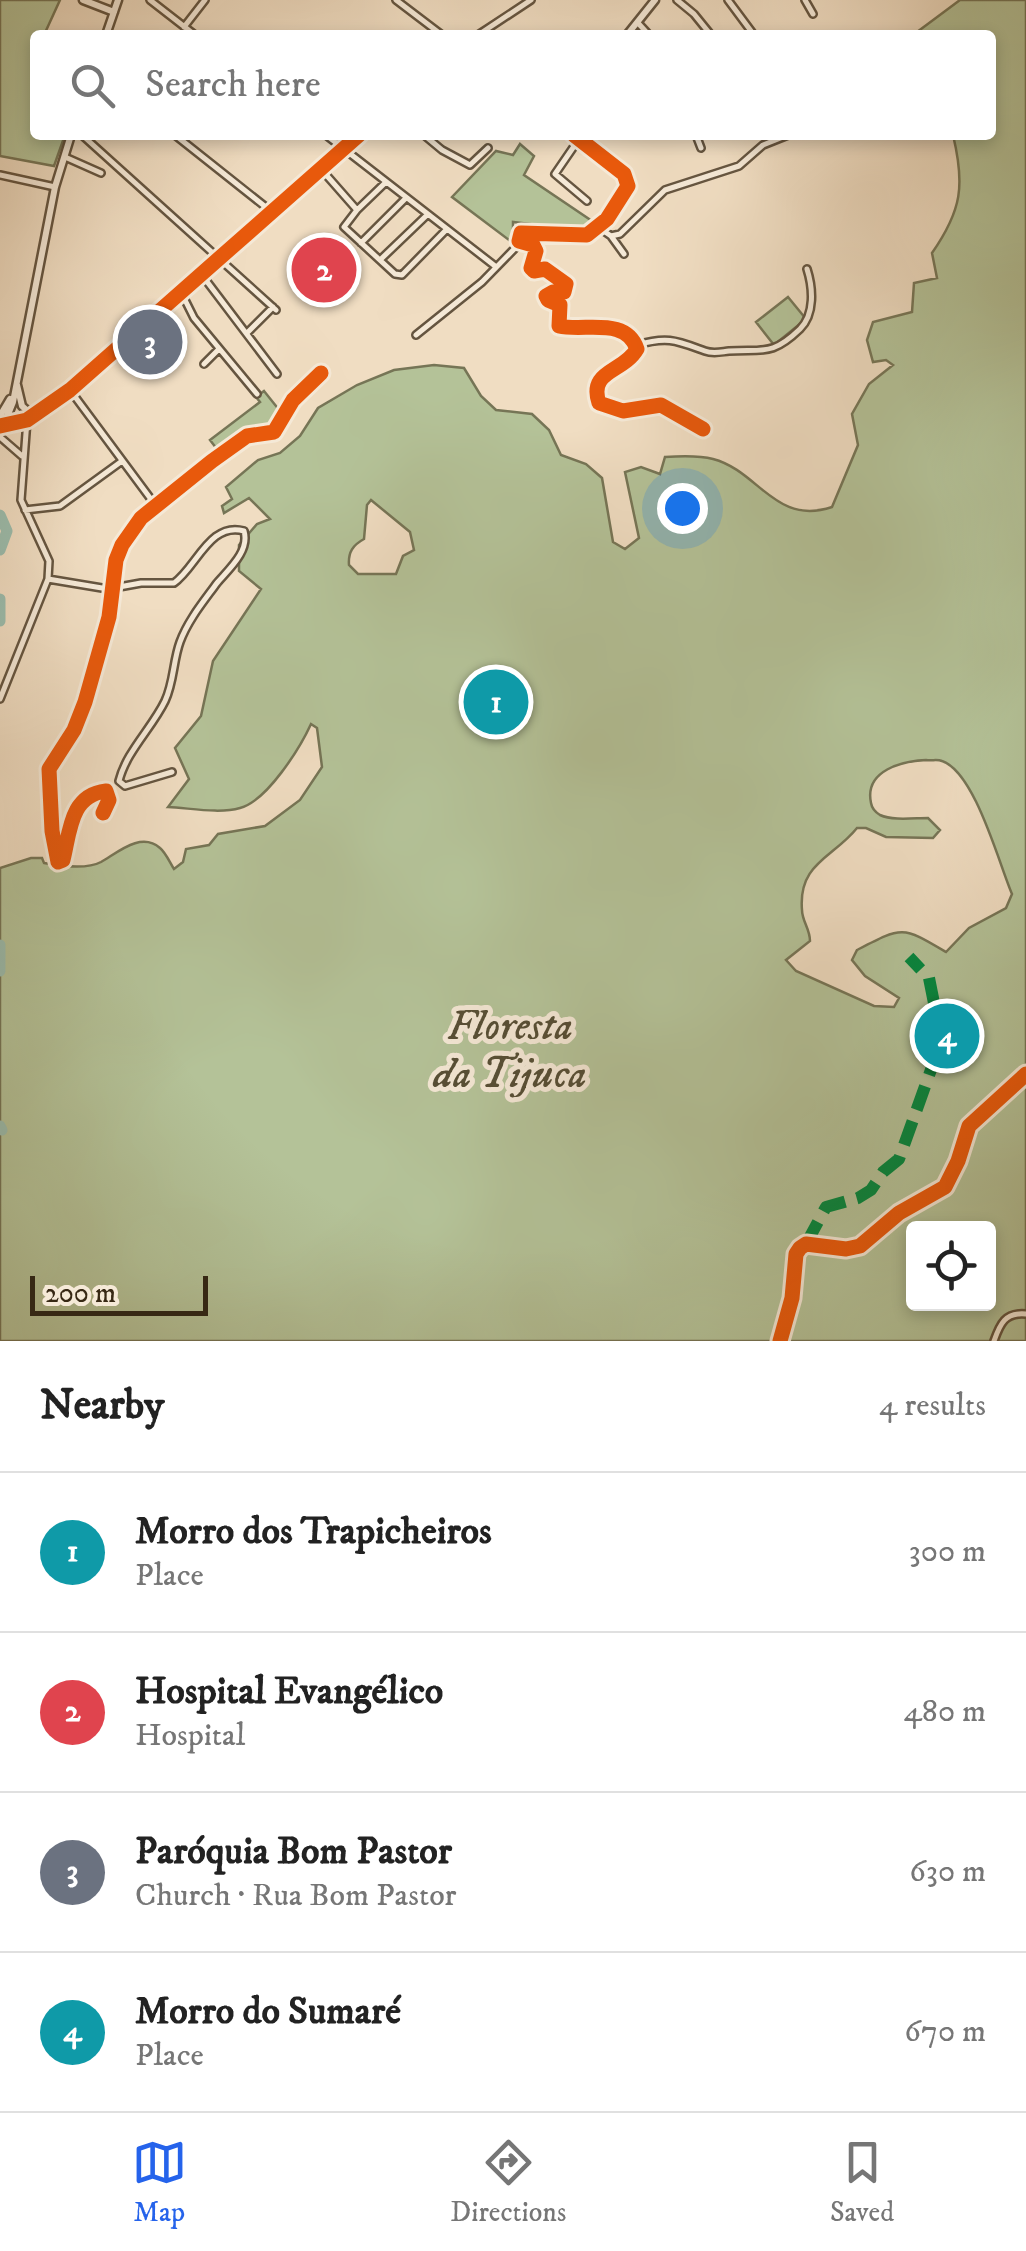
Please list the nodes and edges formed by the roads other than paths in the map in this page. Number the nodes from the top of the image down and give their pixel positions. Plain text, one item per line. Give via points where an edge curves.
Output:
1 (83, 0) edge
2 (118, 0) edge
3 (150, 0) edge
4 (205, 0) edge
5 (396, 0) edge
6 (677, 0) edge
7 (728, 0) edge
8 (806, 0) edge
9 (529, 1) edge
10 (650, 2) edge
11 (114, 12) junction
12 (813, 14) dead end
13 (637, 22) junction
14 (184, 26) junction
15 (108, 30) edge
16 (189, 30) edge
17 (435, 30) edge
18 (486, 30) edge
19 (631, 30) edge
20 (644, 30) edge
21 (707, 30) edge
22 (750, 30) edge
23 (69, 140) edge
24 (88, 140) edge
25 (181, 140) edge
26 (332, 140) edge
27 (354, 140) edge
28 (430, 140) edge
29 (575, 140) edge
30 (581, 140) edge
31 (698, 140) edge
32 (775, 140) edge
33 (488, 148) dead end
34 (701, 148) dead end
35 (344, 149) junction
36 (64, 157) junction
37 (320, 169) junction
38 (101, 174) dead end
39 (0, 175) edge
40 (385, 183) junction
41 (55, 186) junction
42 (406, 199) junction
43 (587, 201) dead end
44 (356, 210) junction
45 (272, 212) junction
46 (427, 215) junction
47 (598, 228) junction
48 (446, 230) junction
49 (611, 236) junction
50 (522, 242) junction
51 (362, 243) junction
52 (624, 254) dead end
53 (220, 259) junction
54 (380, 260) junction
55 (496, 266) junction
56 (808, 269) dead end
57 (202, 275) junction
58 (182, 292) junction
59 (246, 333) junction
60 (416, 335) dead end
61 (638, 345) junction
62 (218, 350) junction
63 (204, 364) dead end
64 (321, 373) dead end
65 (277, 374) dead end
66 (16, 379) junction
67 (70, 390) junction
68 (257, 394) dead end
69 (0, 416) edge
70 (30, 418) junction
71 (704, 429) dead end
72 (1, 430) edge
73 (24, 458) junction
74 (123, 461) junction
75 (156, 506) junction
76 (25, 510) junction
77 (48, 580) junction
78 (113, 588) junction
79 (0, 698) edge
80 (172, 772) dead end
81 (103, 813) dead end
82 (1026, 1074) edge
83 (1026, 1314) edge
84 (780, 1341) edge
85 (994, 1341) edge

1 - 11 street
2 - 11 street
3 - 14 street
4 - 14 street
5 - 17 street
6 - 21 street
7 - 22 street
8 - 12 street
9 - 18 street
10 - 13 street
11 - 15 street
13 - 19 street
13 - 20 street
14 - 16 street
23 - 36 street
24 - 53 street
25 - 45 street
26 - 35 street
27 - 35 street
28 - 33 street via 470,165
29 - 43 street via 555,174
30 - 47 street via 630,182
31 - 34 street
32 - 49 street via 739,166 665,190 625,231
35 - 37 street
35 - 40 street
36 - 38 street
36 - 41 street
37 - 44 street
37 - 45 street
39 - 41 street
40 - 42 street
40 - 44 street
41 - 66 street
42 - 46 street
42 - 51 street
44 - 51 street via 343,224
45 - 53 street
46 - 48 street
46 - 54 street
47 - 49 street
47 - 50 street via 579,236 525,231
48 - 54 street via 399,276
48 - 55 street
49 - 52 street
50 - 55 street
50 - 61 street via 536,248 532,270 544,269 566,284 564,292 546,296 560,306 559,326 619,330
51 - 54 street
53 - 57 street
53 - 59 street via 274,308
55 - 60 street
56 - 61 street via 808,317 771,351 711,353 670,339
57 - 58 street
57 - 59 street
58 - 62 street
58 - 67 street
59 - 65 street
61 - 71 street via 626,364 599,382 599,403 623,411 661,406
62 - 63 street
62 - 68 street
64 - 75 street via 293,400 274,432 247,436
66 - 69 street
66 - 70 street
66 - 72 street
67 - 70 street
67 - 74 street
70 - 72 street
70 - 73 street
72 - 73 street
73 - 76 street
74 - 75 street
74 - 76 street via 60,506
75 - 78 street via 122,544
76 - 77 street via 49,561
77 - 78 street
77 - 79 street
78 - 80 street via 174,583 219,535 236,529 246,535 238,557 188,625 166,698 119,781 125,786
78 - 81 street via 80,716 50,769 58,862 80,804 106,791
82 - 84 street via 969,1126 945,1187 898,1213 860,1246 800,1248
83 - 85 street via 1004,1319

